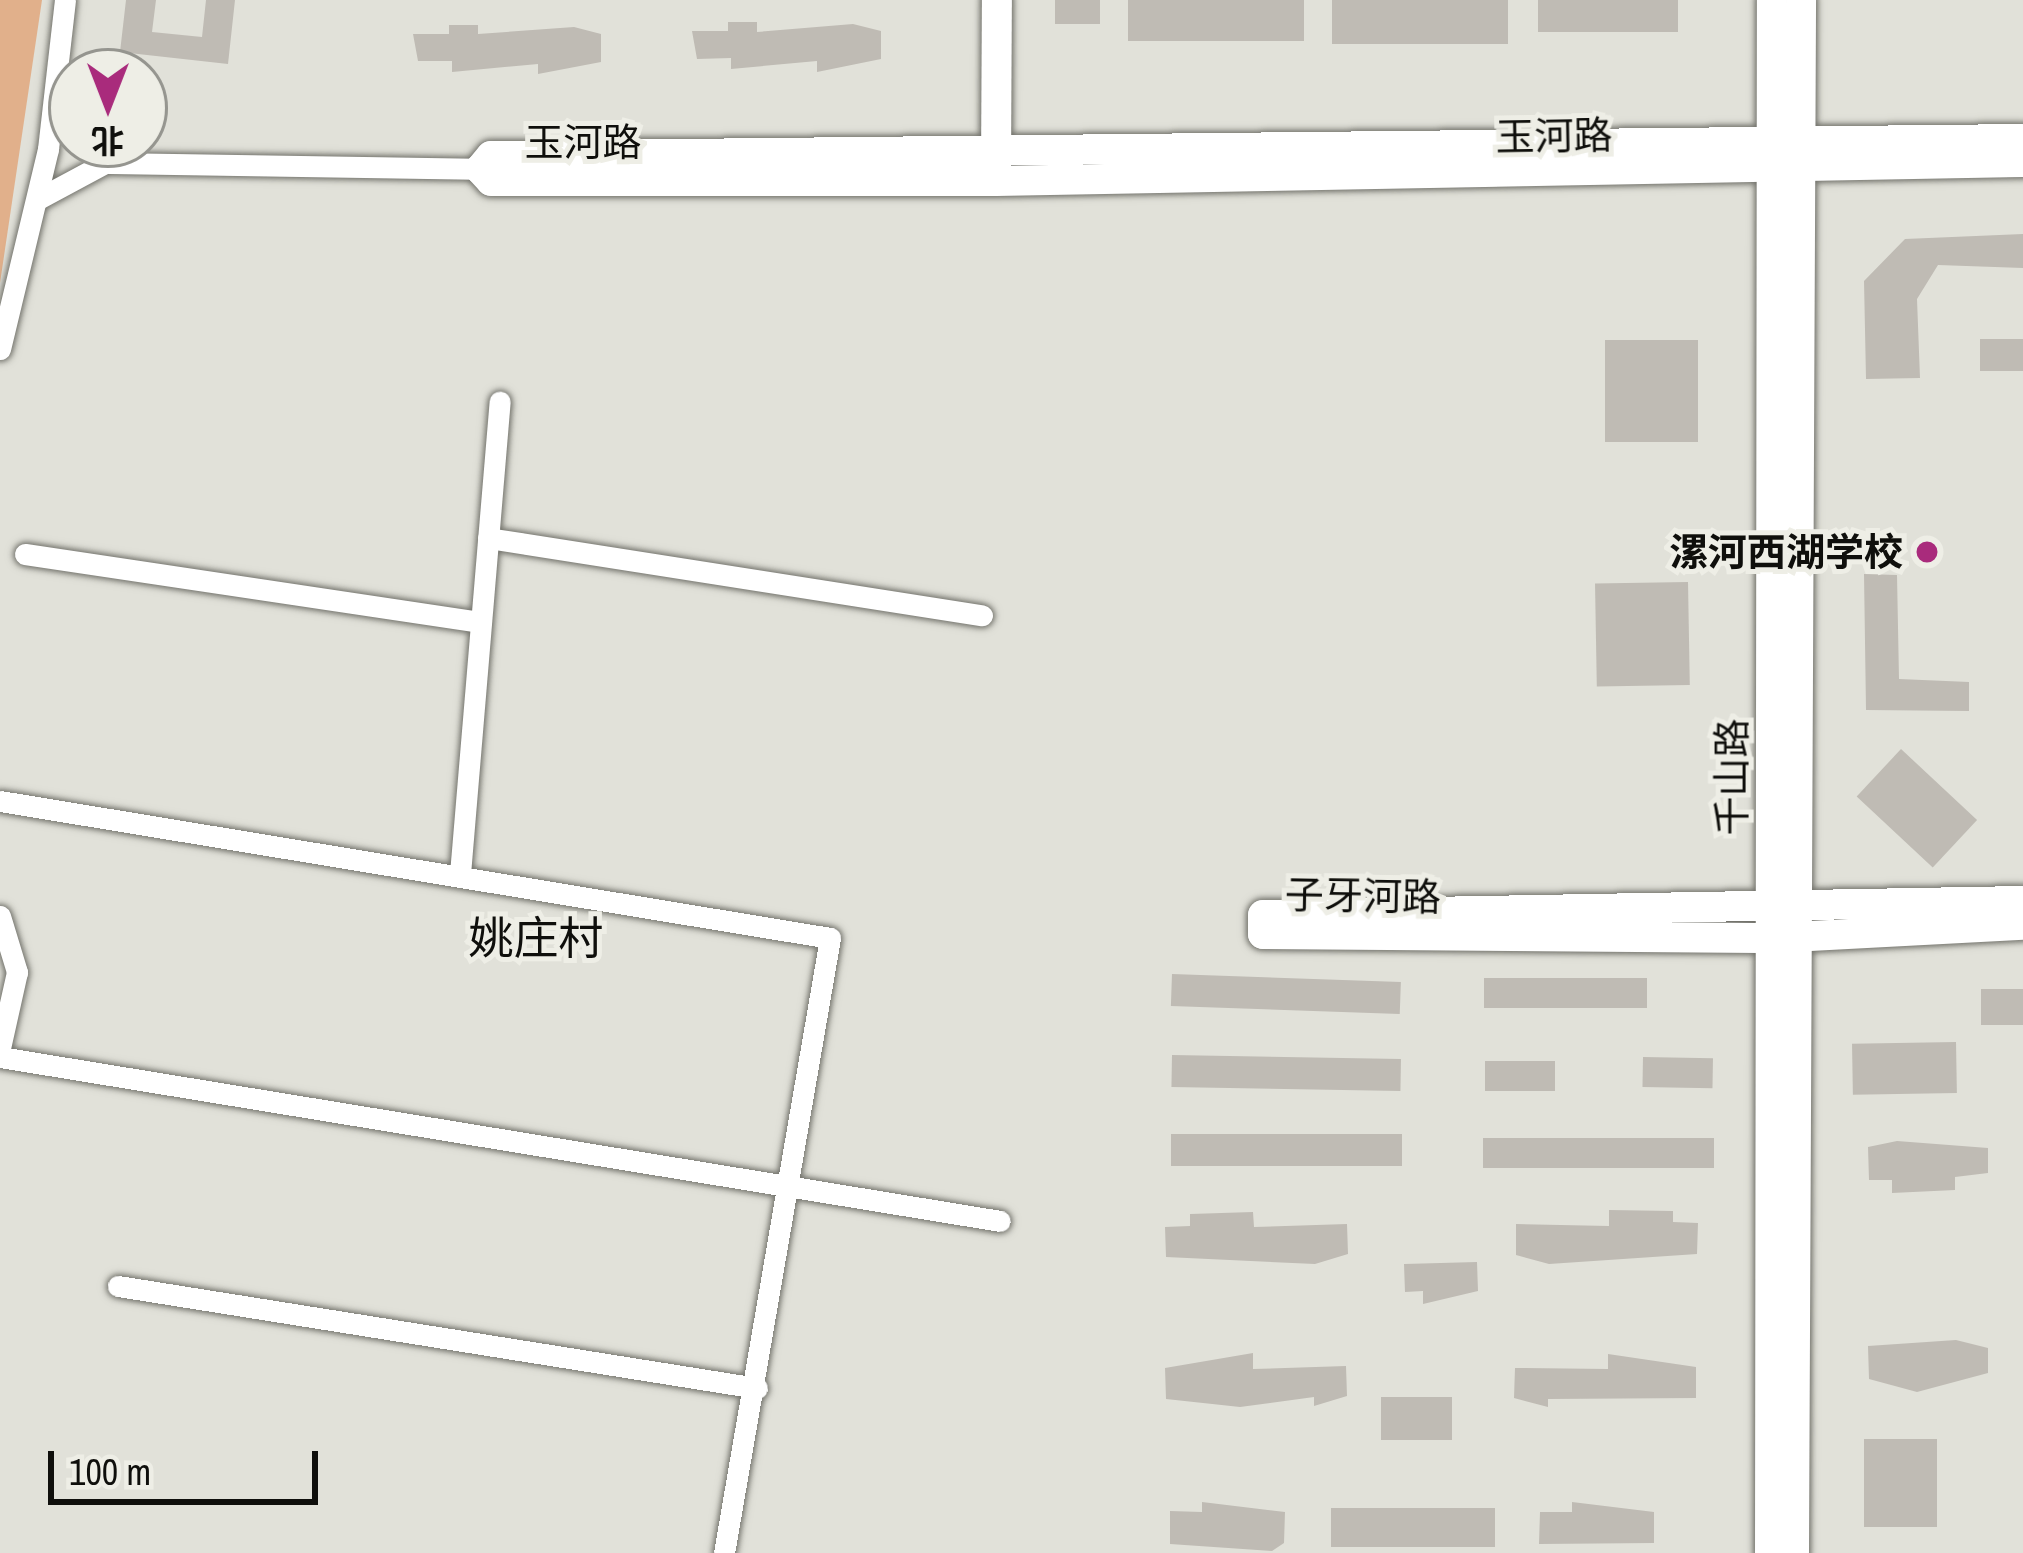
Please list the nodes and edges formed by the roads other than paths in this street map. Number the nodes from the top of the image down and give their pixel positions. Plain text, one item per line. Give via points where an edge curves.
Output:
1 (65, 0) edge
2 (997, 0) edge
3 (1772, 0) edge
4 (1801, 0) edge
5 (2023, 139) edge
6 (1786, 160) junction
7 (2023, 162) edge
8 (996, 166) junction
9 (480, 170) joint
10 (38, 199) junction
11 (0, 349) edge
12 (500, 402) dead end
13 (488, 538) junction
14 (25, 554) dead end
15 (982, 615) dead end
16 (481, 622) junction
17 (0, 801) edge
18 (460, 874) junction
19 (2023, 901) edge
20 (0, 916) edge
21 (1784, 925) junction
22 (2023, 925) edge
23 (0, 1052) edge
24 (789, 1193) junction
25 (1000, 1221) dead end
26 (118, 1286) dead end
27 (757, 1388) junction
28 (1782, 1512) junction
29 (724, 1553) edge
30 (1758, 1553) edge
31 (1770, 1553) edge
32 (1794, 1553) edge
33 (1814, 1553) edge

1 - 10 street
2 - 8 street
3 - 6 street, 千山路
4 - 6 street, 千山路
5 - 6 street, 玉河路
6 - 7 street, 玉河路
6 - 8 street, 玉河路
6 - 21 street, 千山路
8 - 9 street, 玉河路 via 491,181
9 - 10 street via 105,163
10 - 11 street
12 - 13 street
13 - 15 street
13 - 16 street
14 - 16 street
16 - 18 street
17 - 18 street
18 - 24 street via 830,938
19 - 21 street, 子牙河路
20 - 23 street via 17,972
21 - 21 street, 子牙河路 via 1263,915 1263,934
21 - 22 street, 子牙河路
21 - 28 street, 千山路
23 - 24 street
24 - 25 street
24 - 27 street
26 - 27 street
27 - 29 street
28 - 30 street
28 - 31 street, 千山路
28 - 32 street, 千山路
28 - 33 street

